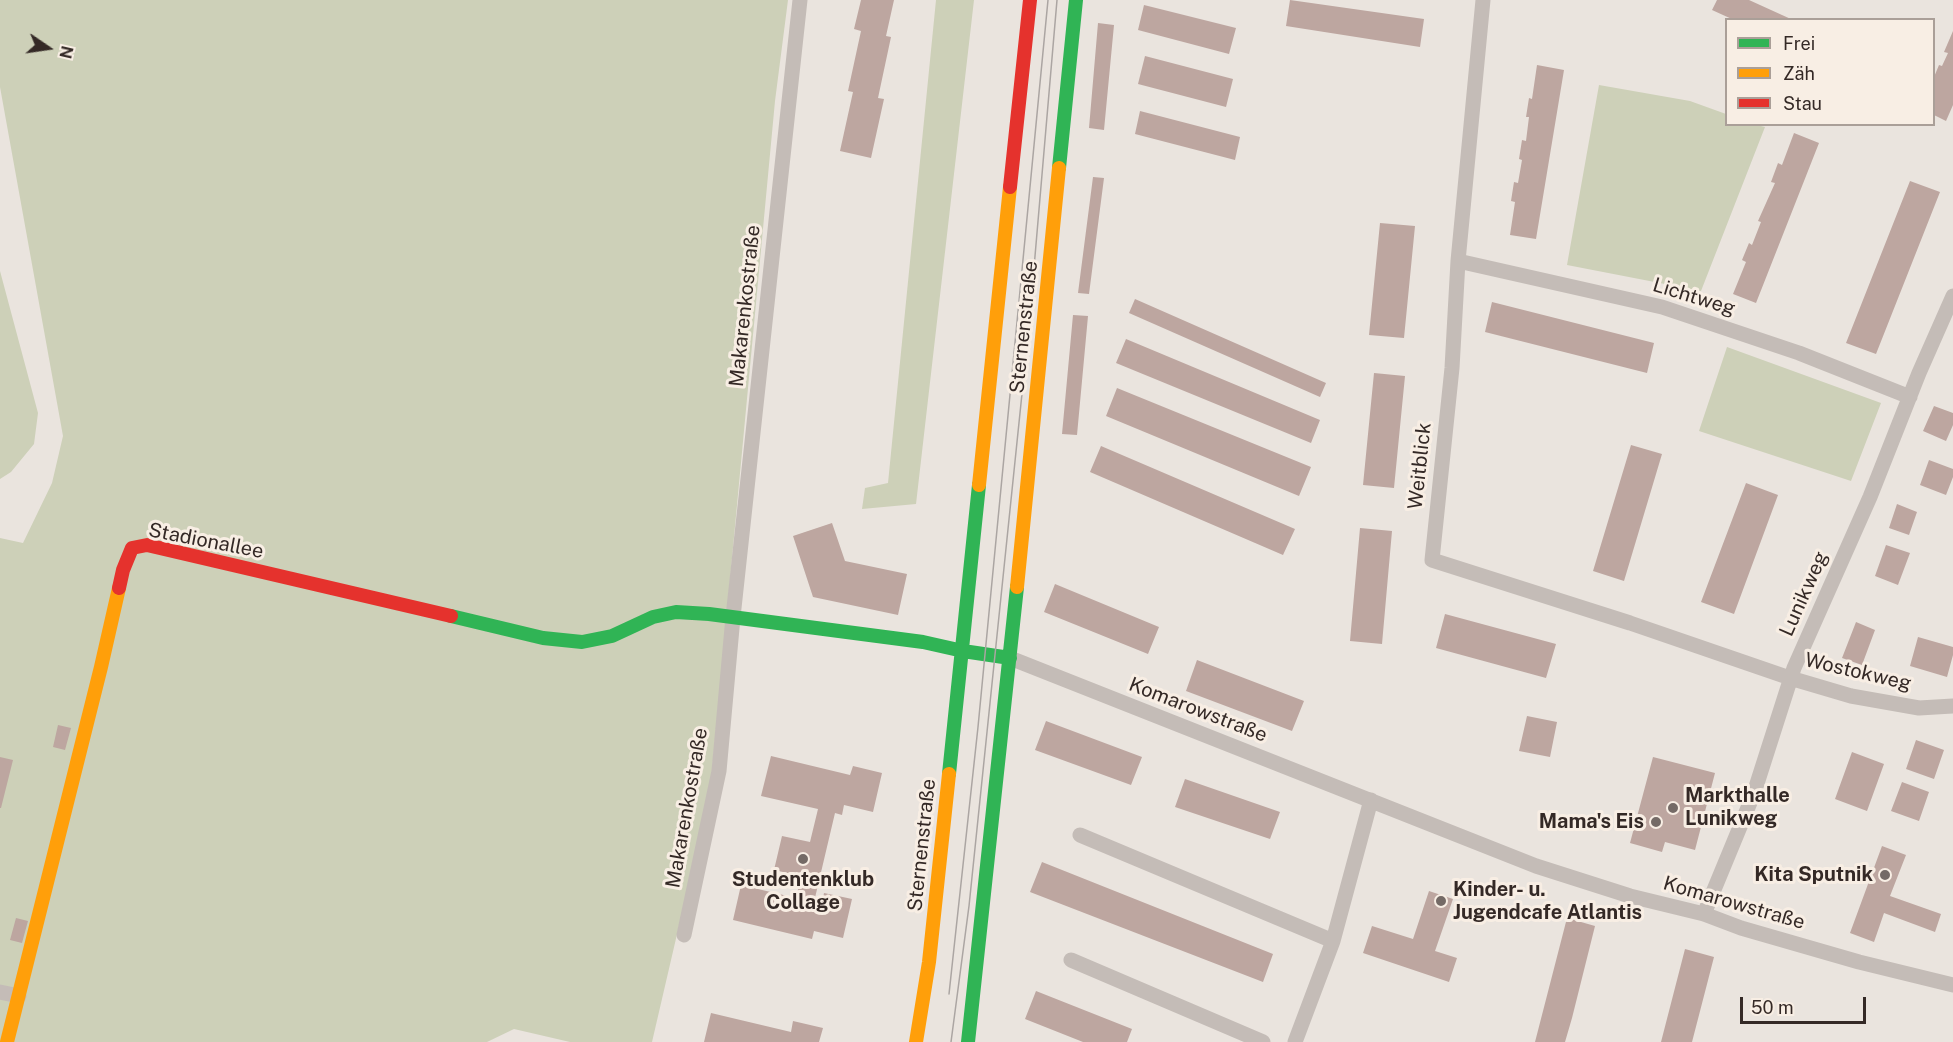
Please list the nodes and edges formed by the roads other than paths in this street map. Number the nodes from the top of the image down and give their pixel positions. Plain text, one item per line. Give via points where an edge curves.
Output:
1 (800, 0) edge
2 (1030, 0) edge
3 (1076, 0) edge
4 (1483, 0) edge
5 (1458, 261) junction
6 (1953, 296) edge
7 (1910, 397) junction
8 (733, 617) junction
9 (963, 651) junction
10 (1010, 658) junction
11 (1790, 678) junction
12 (1953, 706) edge
13 (1371, 800) junction
14 (1080, 835) dead end
15 (1704, 914) junction
16 (684, 935) dead end
17 (1333, 941) junction
18 (1071, 960) dead end
19 (1953, 985) edge
20 (0, 992) edge
21 (19, 996) junction
22 (7, 1042) edge
23 (915, 1042) edge
24 (968, 1042) edge
25 (1263, 1042) edge
26 (1295, 1042) edge

1 - 8 street, Makarenkostraße
2 - 9 street, Sternenstraße
3 - 10 street, Sternenstraße
4 - 5 street, Weitblick
5 - 7 street, Lichtweg via 1662,307 1799,353
5 - 11 street, Weitblick via 1452,368 1432,560
6 - 7 street, Lunikweg
7 - 11 street, Lunikweg
8 - 9 street via 923,642
8 - 16 street, Makarenkostraße via 719,771
8 - 21 street, Stadionallee via 675,612 653,617 612,636 582,642 543,638 147,545 132,548 123,570
9 - 10 street
9 - 23 street, Sternenstraße via 929,962
10 - 13 street, Komarowstraße
10 - 24 street, Sternenstraße
11 - 12 street, Wostokweg via 1851,696 1918,708
11 - 15 street, Lunikweg via 1754,793
13 - 15 street, Komarowstraße via 1536,866 1630,896
13 - 17 street
14 - 17 street
15 - 19 street, Komarowstraße via 1859,962
17 - 26 street
18 - 25 street
20 - 21 street
21 - 22 street, Stadionallee

